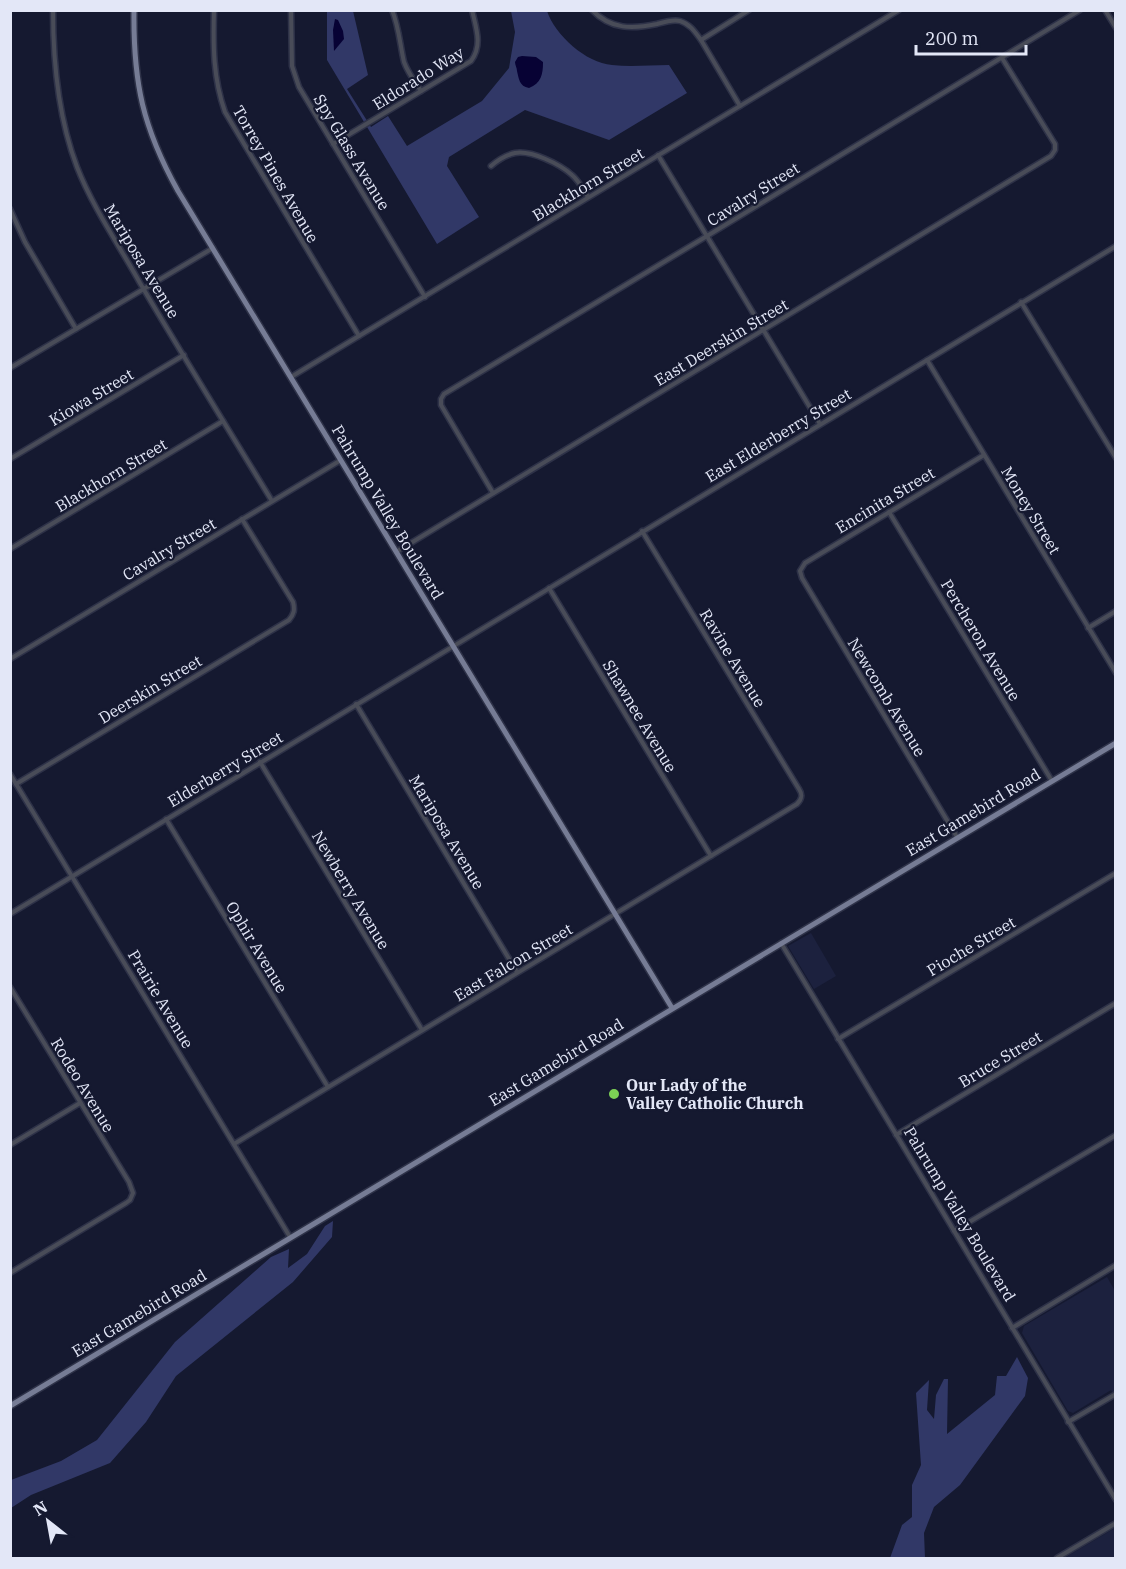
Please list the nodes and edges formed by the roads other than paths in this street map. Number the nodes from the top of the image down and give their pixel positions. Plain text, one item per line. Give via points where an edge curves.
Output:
1 (53, 10) edge
2 (134, 10) edge
3 (214, 10) edge
4 (291, 10) edge
5 (392, 10) edge
6 (472, 10) edge
7 (592, 10) edge
8 (749, 10) edge
9 (899, 10) edge
10 (1080, 10) edge
11 (1105, 10) edge
12 (1116, 28) edge
13 (700, 40) junction
14 (1002, 58) junction
15 (421, 91) junction
16 (740, 106) junction
17 (333, 144) junction
18 (658, 155) junction
19 (491, 166) dead end
20 (588, 197) junction
21 (10, 209) edge
22 (707, 237) junction
23 (1115, 247) edge
24 (213, 248) junction
25 (144, 289) junction
26 (425, 297) junction
27 (1022, 302) junction
28 (76, 329) junction
29 (764, 330) junction
30 (359, 336) junction
31 (184, 355) junction
32 (927, 360) junction
33 (10, 368) edge
34 (291, 378) junction
35 (223, 421) junction
36 (820, 424) junction
37 (984, 455) junction
38 (1116, 458) edge
39 (10, 459) edge
40 (341, 460) junction
41 (493, 493) junction
42 (272, 501) junction
43 (889, 512) junction
44 (242, 519) junction
45 (642, 531) junction
46 (10, 549) edge
47 (396, 552) junction
48 (801, 569) joint
49 (549, 588) junction
50 (1116, 611) edge
51 (1088, 628) junction
52 (453, 646) junction
53 (10, 659) edge
54 (1116, 673) edge
55 (356, 705) junction
56 (1116, 742) edge
57 (260, 762) junction
58 (10, 774) edge
59 (1052, 781) junction
60 (16, 784) junction
61 (801, 798) joint
62 (166, 819) junction
63 (957, 837) junction
64 (711, 856) junction
65 (1116, 873) edge
66 (72, 876) junction
67 (10, 914) edge
68 (615, 914) junction
69 (780, 943) junction
70 (517, 972) junction
71 (10, 987) edge
72 (1116, 1003) edge
73 (672, 1008) junction
74 (422, 1030) junction
75 (838, 1039) junction
76 (328, 1087) junction
77 (80, 1103) junction
78 (896, 1135) junction
79 (1116, 1135) edge
80 (234, 1144) junction
81 (10, 1145) edge
82 (954, 1231) junction
83 (290, 1237) junction
84 (1116, 1265) edge
85 (10, 1273) edge
86 (1012, 1328) junction
87 (1116, 1394) edge
88 (10, 1406) edge
89 (1068, 1422) junction
90 (1116, 1500) edge
91 (1116, 1523) edge
92 (1057, 1558) edge

1 - 25 street, Mariposa Avenue via 60,103 76,165 96,209
2 - 24 main road, Pahrump Valley Boulevard via 137,80 148,128 168,173
3 - 30 street, Torrey Pines Avenue via 214,72 225,112
4 - 17 street, Spy Glass Avenue via 294,75
5 - 15 street via 405,63
6 - 15 street, Eldorado Way via 478,43 475,56
7 - 13 street via 609,23 626,28 680,21
8 - 13 street
9 - 16 street, Blackhorn Street
10 - 14 street, Cavalry Street
11 - 12 street
13 - 16 street
14 - 22 street, Cavalry Street
14 - 29 street, East Deerskin Street via 1054,144 1051,156
15 - 17 street, Eldorado Way
16 - 18 street, Blackhorn Street
17 - 26 street, Spy Glass Avenue
18 - 20 street, Blackhorn Street
18 - 22 street
19 - 20 street via 513,153 536,155 567,171
20 - 26 street, Blackhorn Street
21 - 28 street
22 - 29 street
22 - 41 street, Cavalry Street via 444,394 441,405
23 - 27 street, East Elderberry Street
24 - 25 street
24 - 34 main road, Pahrump Valley Boulevard
25 - 28 street
25 - 31 street, Mariposa Avenue
26 - 30 street, Blackhorn Street
27 - 32 street, East Elderberry Street
27 - 38 street
28 - 33 street
29 - 36 street
29 - 41 street, East Deerskin Street
30 - 34 street, Blackhorn Street
31 - 35 street, Mariposa Avenue
31 - 39 street, Kiowa Street
32 - 36 street, East Elderberry Street
32 - 37 street, Money Street
34 - 40 main road, Pahrump Valley Boulevard
35 - 42 street, Mariposa Avenue
35 - 46 street, Blackhorn Street
36 - 45 street, East Elderberry Street
37 - 43 street, Encinita Street
37 - 51 street, Money Street
40 - 42 street, Cavalry Street
40 - 47 main road, Pahrump Valley Boulevard
41 - 47 street, East Deerskin Street
42 - 44 street, Cavalry Street
43 - 48 street, Encinita Street
43 - 59 street, Percheron Avenue
44 - 53 street, Cavalry Street
44 - 60 street, Deerskin Street via 291,597 295,607 289,620
45 - 49 street, East Elderberry Street
45 - 61 street, Ravine Avenue via 800,789
47 - 52 main road, Pahrump Valley Boulevard
48 - 63 street, Newcomb Avenue via 802,578
49 - 52 street, East Elderberry Street
49 - 64 street, Shawnee Avenue
50 - 51 street
51 - 54 street, Money Street
52 - 55 street, Elderberry Street
52 - 68 main road, Pahrump Valley Boulevard
55 - 57 street, Elderberry Street
55 - 70 street, Mariposa Avenue
56 - 59 main road, East Gamebird Road
57 - 62 street, Elderberry Street
57 - 74 street, Newberry Avenue
58 - 60 street, Prairie Avenue
59 - 63 main road, East Gamebird Road
60 - 66 street, Prairie Avenue
61 - 64 street, East Falcon Street
62 - 66 street, Elderberry Street
62 - 76 street, Ophir Avenue
63 - 69 main road, East Gamebird Road
64 - 68 street, East Falcon Street
65 - 75 street, Pioche Street
66 - 67 street, Elderberry Street
66 - 80 street, Prairie Avenue
68 - 70 street, East Falcon Street
68 - 73 main road, Pahrump Valley Boulevard
69 - 73 main road, East Gamebird Road
69 - 75 street, Pahrump Valley Boulevard
70 - 74 street, East Falcon Street
71 - 77 street, Rodeo Avenue
72 - 78 street, Bruce Street
73 - 83 main road, East Gamebird Road
74 - 76 street, East Falcon Street
75 - 78 street, Pahrump Valley Boulevard
76 - 80 street, East Falcon Street
77 - 81 street
77 - 85 street, Rodeo Avenue via 129,1182 132,1196
78 - 82 street, Pahrump Valley Boulevard
79 - 82 street
80 - 83 street, Prairie Avenue
82 - 86 street, Pahrump Valley Boulevard
83 - 88 main road, East Gamebird Road
84 - 86 street
86 - 89 street, Pahrump Valley Boulevard
87 - 89 street
89 - 90 street, Pahrump Valley Boulevard
91 - 92 street

